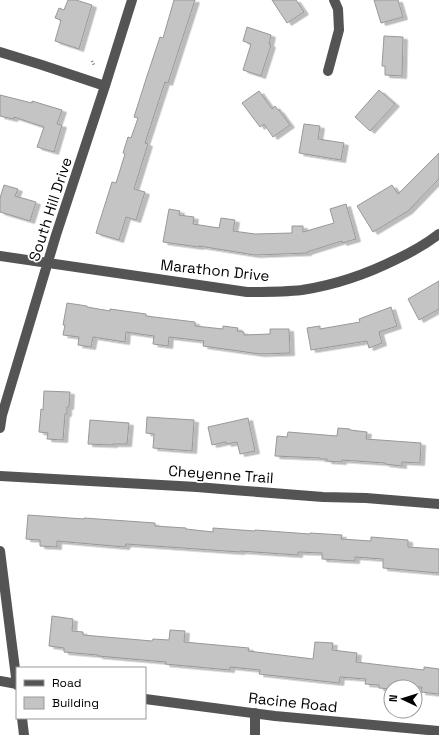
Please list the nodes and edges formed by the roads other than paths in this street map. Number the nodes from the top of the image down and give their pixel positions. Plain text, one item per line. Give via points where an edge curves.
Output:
1 (132, 0) edge
2 (334, 0) edge
3 (0, 52) edge
4 (328, 71) dead end
5 (105, 86) junction
6 (439, 234) edge
7 (0, 256) edge
8 (48, 263) junction
9 (0, 428) edge
10 (0, 476) edge
11 (439, 504) edge
12 (0, 551) edge
13 (16, 676) edge
14 (0, 681) edge
15 (16, 684) edge
16 (146, 699) edge
17 (255, 713) junction
18 (22, 719) edge
19 (439, 731) edge
20 (24, 735) edge
21 (255, 735) edge

1 - 5 street, South Hill Drive
2 - 4 street via 338,9 339,30
3 - 5 street
5 - 8 street, South Hill Drive
6 - 8 street, Marathon Drive via 411,252 376,269 346,280 302,290 247,292
7 - 8 street, Marathon Drive
8 - 9 street, South Hill Drive via 4,407
10 - 11 street, Cheyenne Trail
12 - 13 street
14 - 15 street
16 - 17 street, Racine Road
17 - 19 street, Racine Road
17 - 21 street
18 - 20 street

